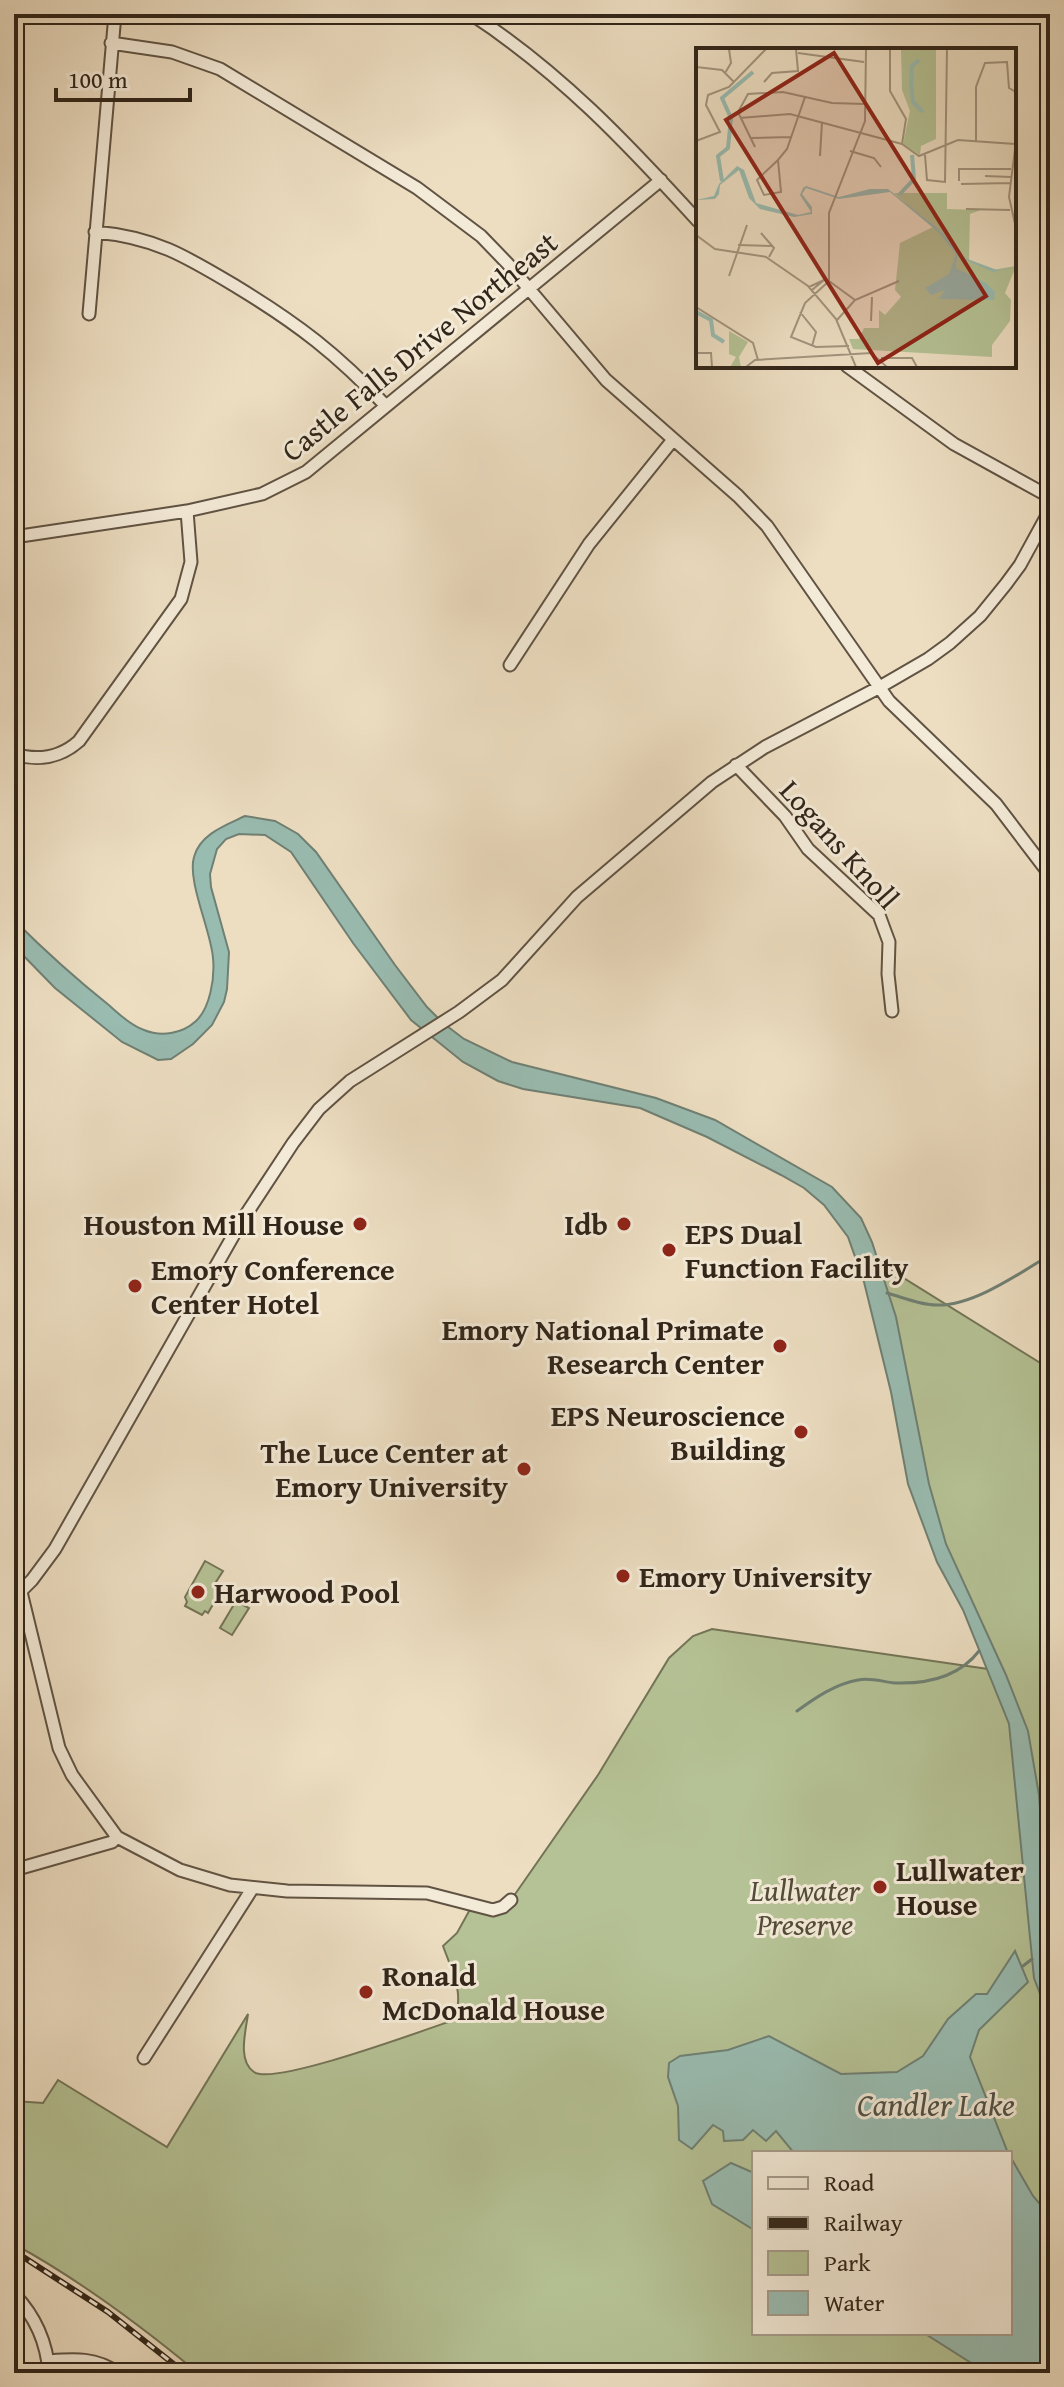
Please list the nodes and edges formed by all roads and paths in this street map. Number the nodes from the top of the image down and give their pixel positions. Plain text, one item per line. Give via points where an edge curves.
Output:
1 (115, 14) edge
2 (471, 14) edge
3 (1039, 14) edge
4 (1050, 22) edge
5 (111, 43) junction
6 (661, 180) junction
7 (696, 219) edge
8 (95, 232) junction
9 (529, 289) junction
10 (89, 314) dead end
11 (850, 368) edge
12 (386, 406) junction
13 (672, 441) junction
14 (1050, 497) edge
15 (1050, 510) edge
16 (187, 511) junction
17 (14, 537) edge
18 (510, 665) dead end
19 (878, 688) junction
20 (14, 754) edge
21 (736, 765) junction
22 (1050, 875) edge
23 (892, 1011) dead end
24 (18, 1595) edge
25 (117, 1837) junction
26 (14, 1870) edge
27 (252, 1889) junction
28 (511, 1900) dead end
29 (144, 2058) dead end
30 (14, 2294) edge
31 (48, 2367) edge
32 (118, 2373) edge

1 - 5 street
2 - 6 street via 552,72
3 - 4 street
5 - 8 street
5 - 9 street via 181,54 235,77 455,214
6 - 7 street
6 - 9 street, Castle Falls Drive Northeast
8 - 10 street
8 - 12 street via 144,239 209,270 315,338
9 - 12 street, Castle Falls Drive Northeast
9 - 13 street via 606,380
11 - 14 street via 954,444
12 - 16 street, Castle Falls Drive Northeast via 292,481 247,499
13 - 18 street via 589,544
13 - 19 street via 767,526
15 - 19 street via 1020,565 980,616 928,659
16 - 17 street, Castle Falls Drive Northeast
16 - 20 street via 191,562 177,606 72,747 44,758
19 - 21 street
19 - 22 street via 996,804
21 - 23 street, Logans Knoll via 785,816 808,849 879,915 889,942
21 - 24 street via 577,897 502,980 329,1099 241,1222 55,1549
24 - 25 street via 59,1748
25 - 26 street
25 - 27 street via 194,1875
27 - 28 street via 427,1893 493,1910
27 - 29 street
30 - 31 street via 38,2329
31 - 32 street via 87,2359

